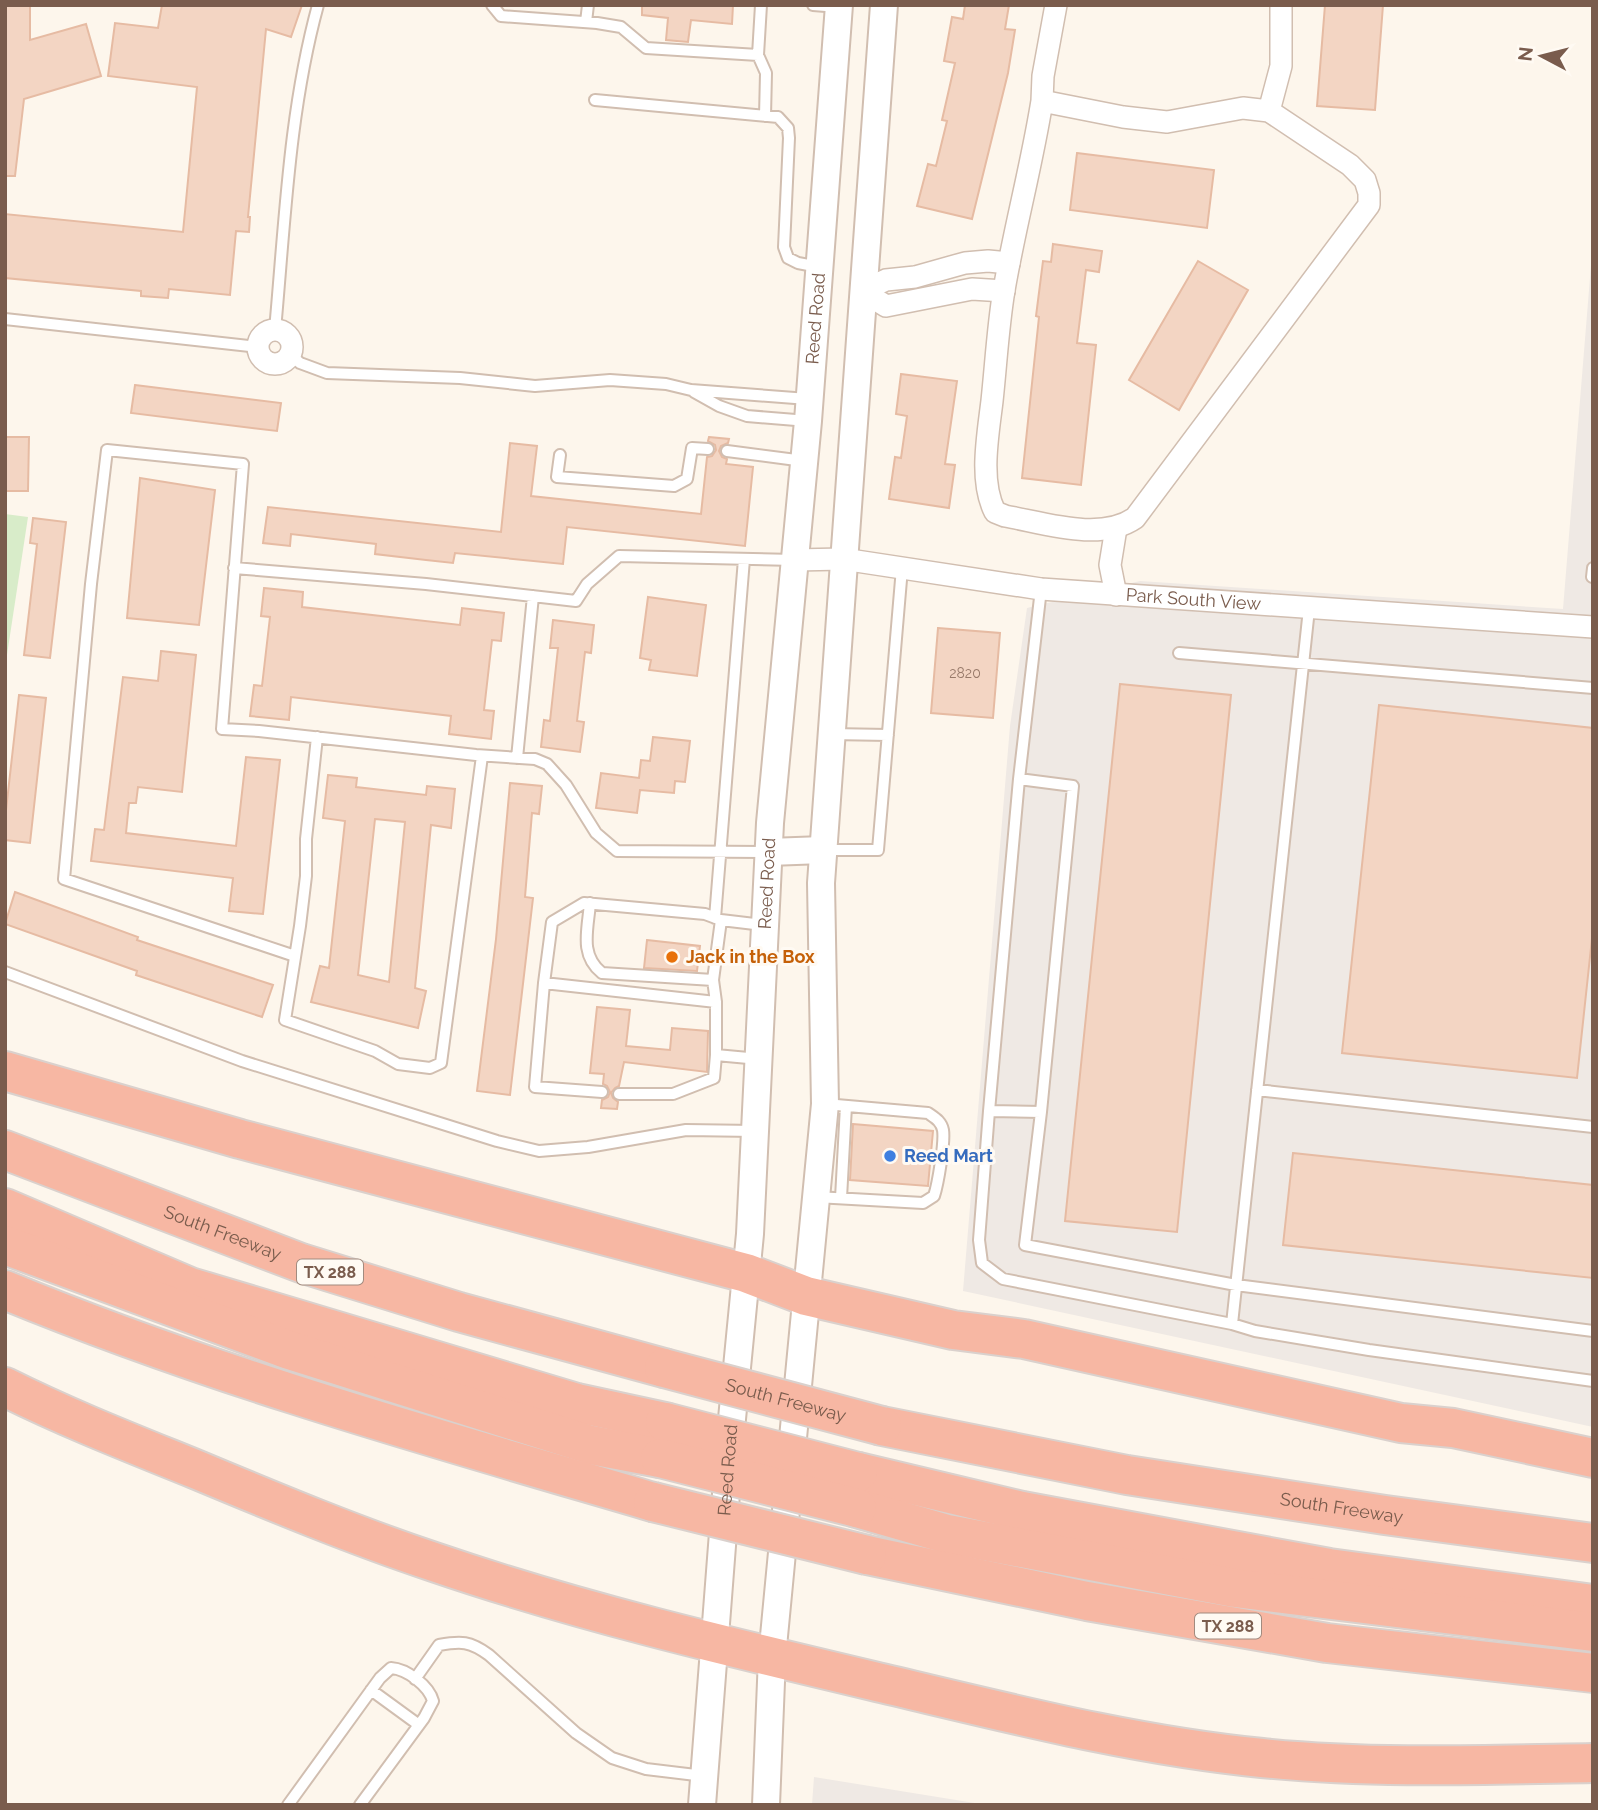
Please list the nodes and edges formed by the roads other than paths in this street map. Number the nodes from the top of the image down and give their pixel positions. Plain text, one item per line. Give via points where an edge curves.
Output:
1 (318, 5) edge
2 (492, 5) edge
3 (588, 5) edge
4 (761, 5) edge
5 (1056, 5) edge
6 (1280, 5) edge
7 (830, 6) edge
8 (884, 7) edge
9 (586, 22) junction
10 (758, 55) junction
11 (594, 100) dead end
12 (1042, 101) junction
13 (1269, 111) junction
14 (765, 116) junction
15 (1009, 264) junction
16 (819, 278) junction
17 (862, 290) junction
18 (1003, 291) junction
19 (5, 319) edge
20 (275, 330) junction
21 (258, 347) junction
22 (290, 355) junction
23 (691, 390) junction
24 (808, 410) junction
25 (708, 449) dead end
26 (727, 451) dead end
27 (560, 456) dead end
28 (804, 461) junction
29 (1116, 528) junction
30 (744, 559) junction
31 (843, 559) junction
32 (795, 560) junction
33 (234, 568) junction
34 (902, 568) junction
35 (1593, 568) edge
36 (1592, 578) edge
37 (1041, 589) junction
38 (1116, 595) junction
39 (533, 596) junction
40 (1309, 609) junction
41 (1593, 627) edge
42 (1179, 653) dead end
43 (1304, 663) junction
44 (1593, 688) edge
45 (831, 734) junction
46 (888, 735) junction
47 (317, 737) junction
48 (482, 756) junction
49 (517, 758) junction
50 (1019, 779) junction
51 (823, 850) junction
52 (719, 851) junction
53 (769, 852) junction
54 (590, 904) junction
55 (718, 919) junction
56 (765, 925) junction
57 (295, 956) junction
58 (5, 972) edge
59 (713, 980) junction
60 (544, 984) junction
61 (716, 1002) junction
62 (716, 1055) junction
63 (759, 1059) junction
64 (5, 1071) edge
65 (1257, 1090) junction
66 (602, 1092) dead end
67 (619, 1094) dead end
68 (836, 1105) junction
69 (989, 1111) junction
70 (1041, 1112) junction
71 (1593, 1127) edge
72 (755, 1131) junction
73 (5, 1150) edge
74 (829, 1198) junction
75 (5, 1208) edge
76 (5, 1245) edge
77 (746, 1273) junction
78 (1236, 1285) junction
79 (5, 1290) edge
80 (806, 1296) junction
81 (1232, 1324) junction
82 (1593, 1332) edge
83 (1593, 1381) edge
84 (5, 1387) edge
85 (663, 1440) junction
86 (1593, 1458) edge
87 (857, 1490) junction
88 (1593, 1543) edge
89 (1593, 1604) edge
90 (1593, 1632) edge
91 (714, 1641) junction
92 (772, 1657) junction
93 (1593, 1673) edge
94 (415, 1679) junction
95 (371, 1690) junction
96 (419, 1725) junction
97 (1593, 1763) edge
98 (704, 1776) junction
99 (288, 1805) edge
100 (360, 1805) edge
101 (702, 1805) edge
102 (766, 1805) edge

1 - 20 lane via 294,130
2 - 9 lane via 501,16
3 - 9 lane
4 - 10 lane
5 - 12 street
6 - 13 street via 1280,65
7 - 8 street
7 - 16 street, Reed Road
8 - 17 street
9 - 10 lane via 621,27 646,48
10 - 14 lane via 766,73
11 - 14 lane
12 - 13 street via 1167,122 1243,108
12 - 15 street
13 - 29 street via 1357,172 1365,180 1369,205 1135,519
14 - 16 lane via 778,117 788,128 784,247 788,258
15 - 17 street via 965,263 915,277 886,279
15 - 18 street
16 - 17 street
16 - 24 street, Reed Road
17 - 18 street via 886,306 972,289
17 - 31 street
18 - 29 street via 989,433 989,500 995,512 1005,516 1093,530
19 - 21 lane
20 - 21 street via 265,333
20 - 22 street via 290,338
21 - 22 street via 262,358 271,363 282,363
22 - 23 lane via 327,373 535,386 610,380
23 - 24 lane
23 - 24 lane via 747,416
24 - 28 street, Reed Road
25 - 27 lane via 692,448 687,479 674,486 557,477
26 - 28 lane
28 - 32 street, Reed Road
29 - 38 street via 1110,565
30 - 32 lane
30 - 39 lane via 619,556 587,584 576,601
30 - 52 lane
31 - 32 street, Park South View
31 - 34 street, Park South View
31 - 45 street
32 - 53 street, Reed Road
33 - 39 lane
33 - 47 lane via 222,729
33 - 57 lane via 243,464 107,450 64,879
34 - 37 street, Park South View
34 - 46 lane
35 - 36 lane
37 - 38 street, Park South View
37 - 50 lane
38 - 40 street, Park South View
39 - 49 lane
40 - 41 street, Park South View
40 - 43 lane
42 - 43 lane
43 - 44 lane
43 - 65 lane
45 - 46 lane
45 - 51 street
46 - 51 lane via 878,850
47 - 48 lane
47 - 57 lane
48 - 49 lane
48 - 57 lane via 441,1063 430,1068 398,1063 285,1020
49 - 52 lane via 547,764 596,833 617,850
50 - 69 lane
50 - 70 lane via 1073,786
51 - 53 street
51 - 68 street via 821,883
52 - 53 lane
52 - 55 lane
53 - 56 street, Reed Road
54 - 55 lane
54 - 59 lane via 587,955 601,973
54 - 60 lane via 552,922
55 - 56 lane
55 - 59 lane
56 - 63 street, Reed Road
58 - 72 lane via 242,1061 539,1151 686,1130
59 - 61 lane
60 - 61 lane
60 - 66 lane via 534,1087
61 - 62 lane
62 - 63 lane
62 - 67 lane via 714,1078 673,1094
63 - 72 street, Reed Road
64 - 77 highway via 240,1139
65 - 71 lane
65 - 78 lane
68 - 74 street
68 - 74 lane via 929,1113 943,1129 938,1186 934,1196 923,1203
69 - 70 lane
69 - 81 lane via 979,1240 982,1262 1003,1279
70 - 78 lane via 1025,1245
72 - 77 street, Reed Road
73 - 88 highway, South Freeway / TX 288, bridge via 301,1263 459,1312 882,1426 1128,1475
74 - 80 street
75 - 85 highway via 190,1287 577,1403
76 - 85 highway via 289,1350 591,1445
77 - 80 highway
77 - 91 street, Reed Road
78 - 81 lane
78 - 82 lane
79 - 93 highway, TX 288, bridge via 221,1372 410,1431 653,1502 867,1555 1087,1601 1327,1643
80 - 86 highway via 1401,1423 1453,1428
80 - 92 street
81 - 83 lane via 1368,1350
84 - 91 highway via 248,1491 433,1562 596,1612
85 - 87 highway, bridge
87 - 89 highway via 1022,1511 1329,1568
87 - 90 highway via 947,1534 1235,1588
91 - 92 highway
91 - 98 street, Reed Road
92 - 97 highway via 1086,1731 1258,1758 1432,1766
92 - 102 street
94 - 95 lane via 391,1668
94 - 96 lane via 431,1693 433,1701
94 - 98 lane via 439,1645 474,1644 576,1733 612,1758 646,1769
95 - 96 lane
95 - 99 lane
96 - 100 lane
98 - 101 street, Reed Road

